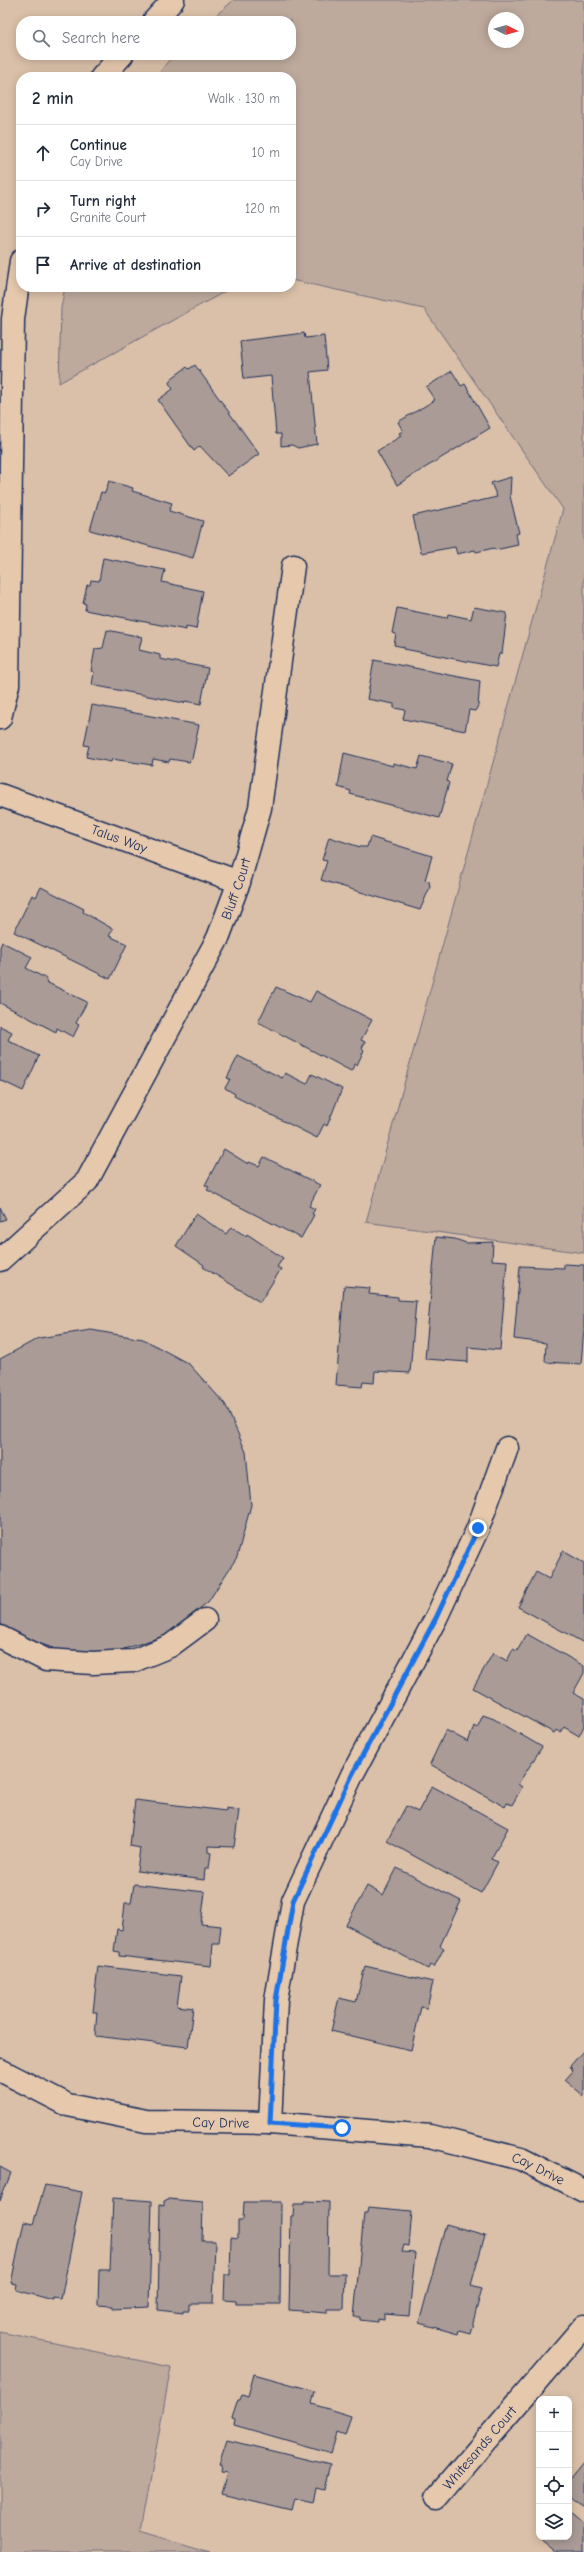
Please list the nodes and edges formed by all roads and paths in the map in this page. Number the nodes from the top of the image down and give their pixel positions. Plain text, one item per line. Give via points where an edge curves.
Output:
1 (173, 0) edge
2 (159, 16) edge
3 (117, 60) edge
4 (107, 72) edge
5 (16, 280) edge
6 (6, 319) edge
7 (293, 566) dead end
8 (0, 718) edge
9 (0, 795) edge
10 (238, 882) junction
11 (0, 1260) edge
12 (507, 1448) dead end
13 (205, 1620) dead end
14 (0, 1636) edge
15 (0, 2070) edge
16 (270, 2123) junction
17 (584, 2191) edge
18 (584, 2326) edge
19 (437, 2497) dead end

1 - 2 street
3 - 4 street
5 - 6 street
6 - 8 street via 8,685
7 - 10 street, Bluff Court via 260,808
9 - 10 street, Talus Way
10 - 11 street, Bluff Court via 218,938 87,1181
12 - 16 street via 478,1528 439,1611 352,1775 293,1901 276,2000
13 - 14 street via 170,1646 134,1661 93,1663 46,1660
15 - 16 street, Cay Drive via 68,2105 138,2120
16 - 17 street, Cay Drive via 430,2136 521,2159
18 - 19 street, Whitesands Court

